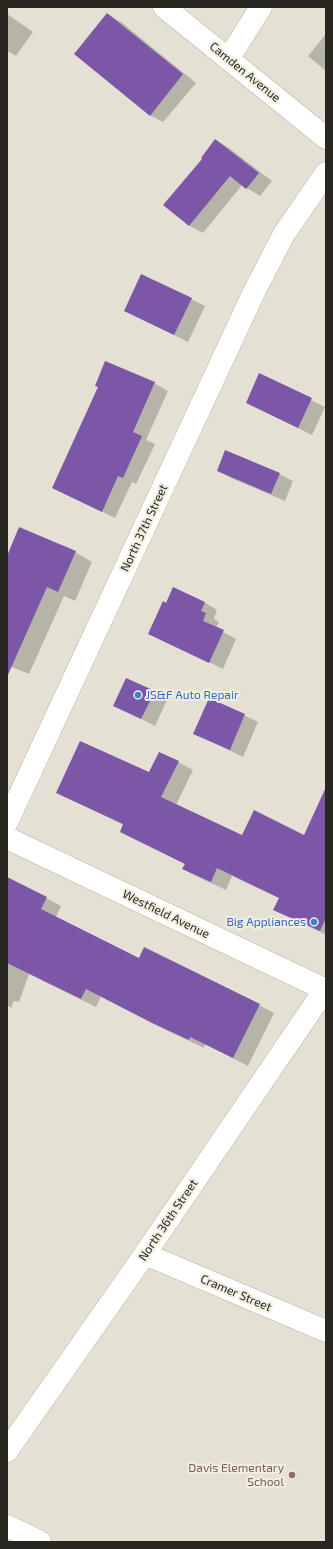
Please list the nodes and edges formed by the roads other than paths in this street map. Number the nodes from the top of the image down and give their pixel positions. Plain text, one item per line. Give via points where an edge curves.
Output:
1 (164, 7) edge
2 (261, 7) edge
3 (229, 58) junction
4 (326, 138) edge
5 (326, 173) edge
6 (7, 822) edge
7 (7, 838) edge
8 (326, 989) edge
9 (145, 1254) junction
10 (326, 1331) edge
11 (7, 1451) edge
12 (7, 1526) edge
13 (40, 1542) edge

1 - 3 street, Camden Avenue
2 - 3 street
3 - 4 street, Camden Avenue
5 - 6 street, North 37th Street via 284,234 251,299
7 - 8 street, Westfield Avenue
8 - 9 street, North 36th Street
9 - 10 street, Cramer Street
9 - 11 street, North 36th Street
12 - 13 street

